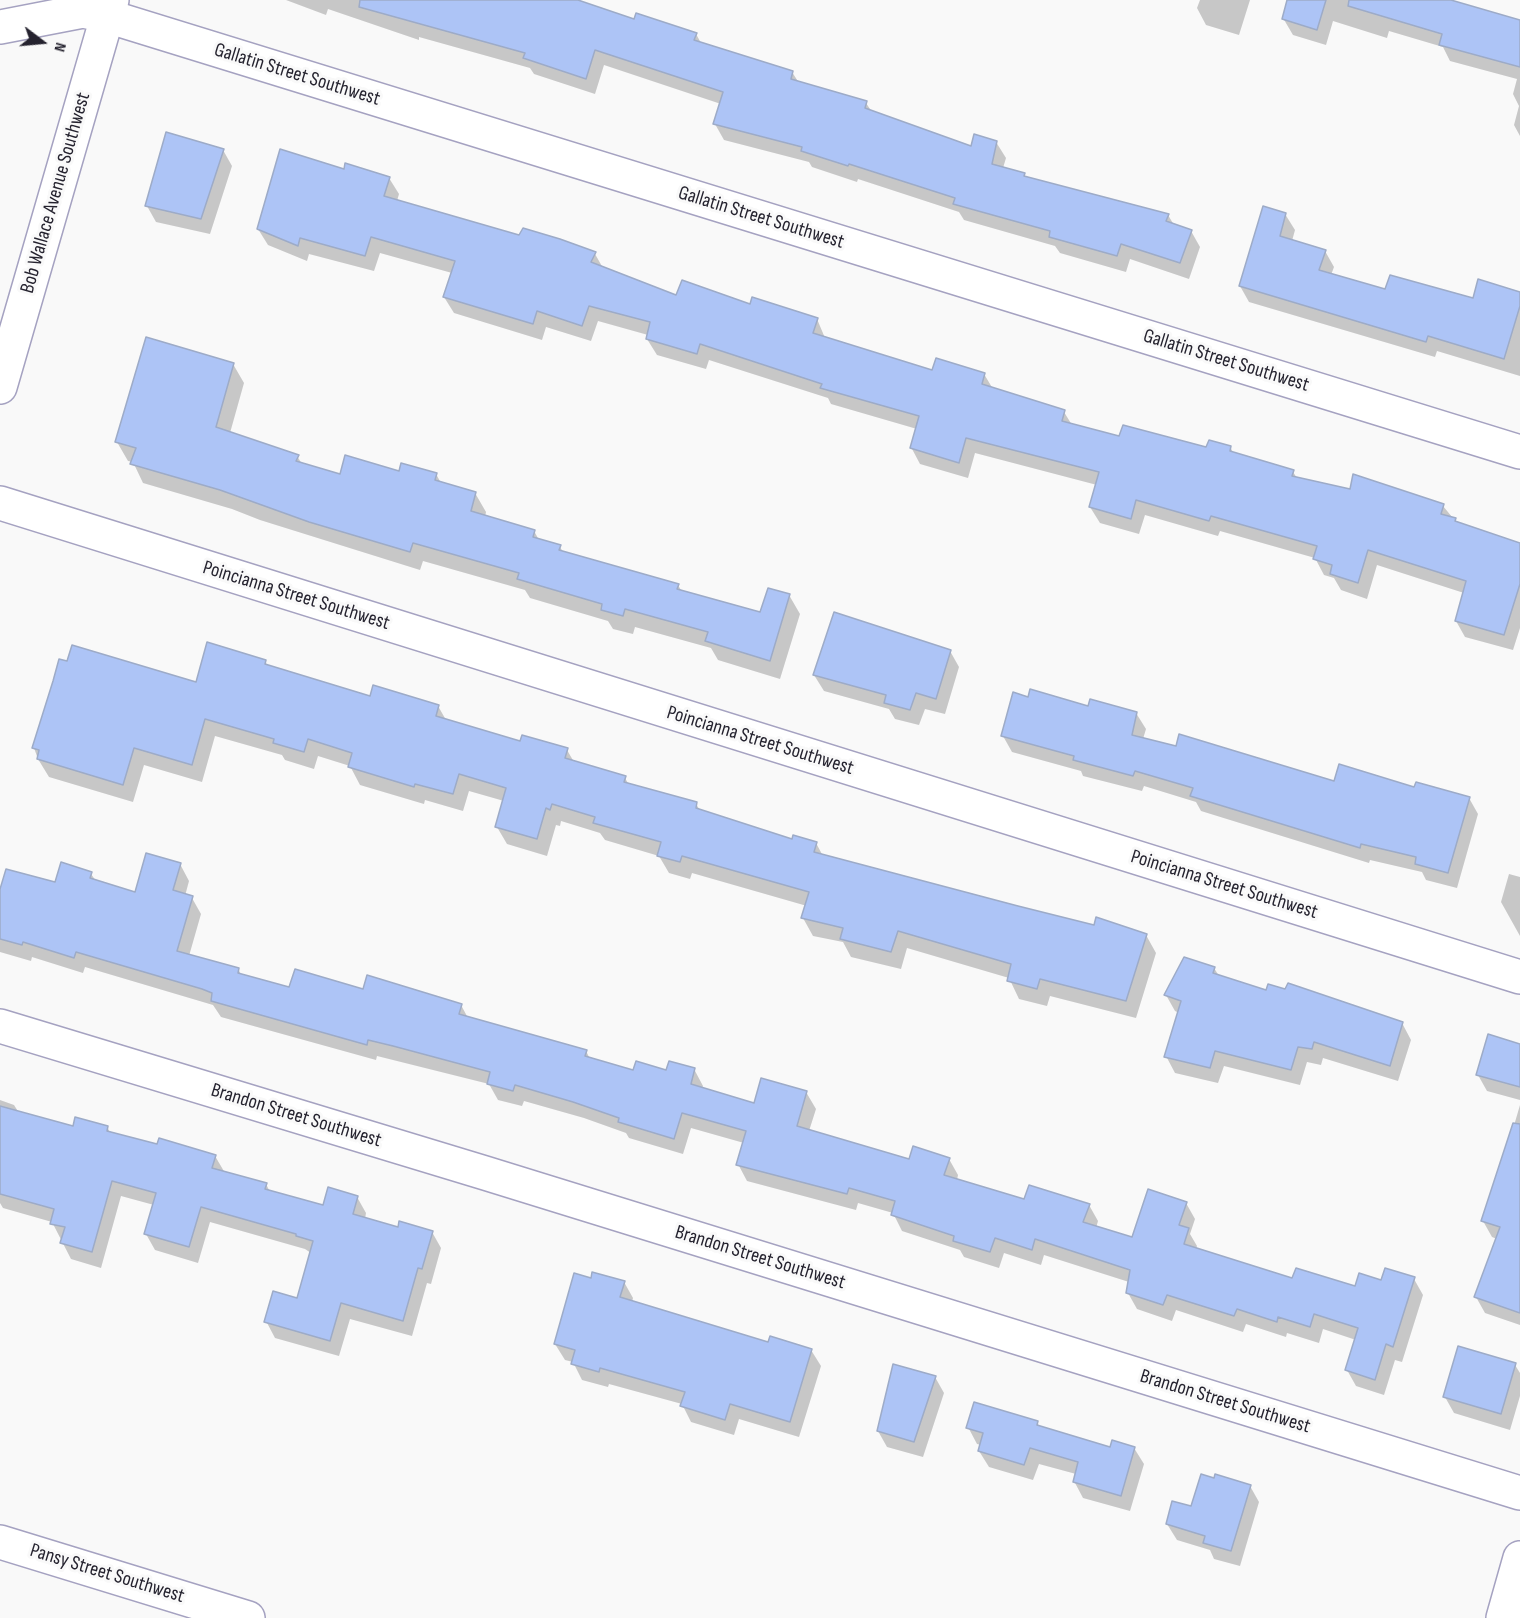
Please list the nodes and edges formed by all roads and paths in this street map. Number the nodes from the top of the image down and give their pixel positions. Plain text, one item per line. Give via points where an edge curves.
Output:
1 (109, 8) edge
2 (0, 27) edge
3 (0, 387) edge
4 (1520, 452) edge
5 (0, 504) edge
6 (1520, 977) edge
7 (0, 1026) edge
8 (1520, 1493) edge
9 (0, 1542) edge
10 (1520, 1558) edge
11 (183, 1608) edge
12 (1508, 1617) edge
13 (248, 1618) edge

1 - 2 street, Gallatin Street Southwest
1 - 3 street, Bob Wallace Avenue Southwest
1 - 4 street, Gallatin Street Southwest
5 - 6 street, Poincianna Street Southwest
7 - 8 street, Brandon Street Southwest
9 - 11 street, Pansy Street Southwest
10 - 12 street
11 - 13 street, Pansy Street Southwest

